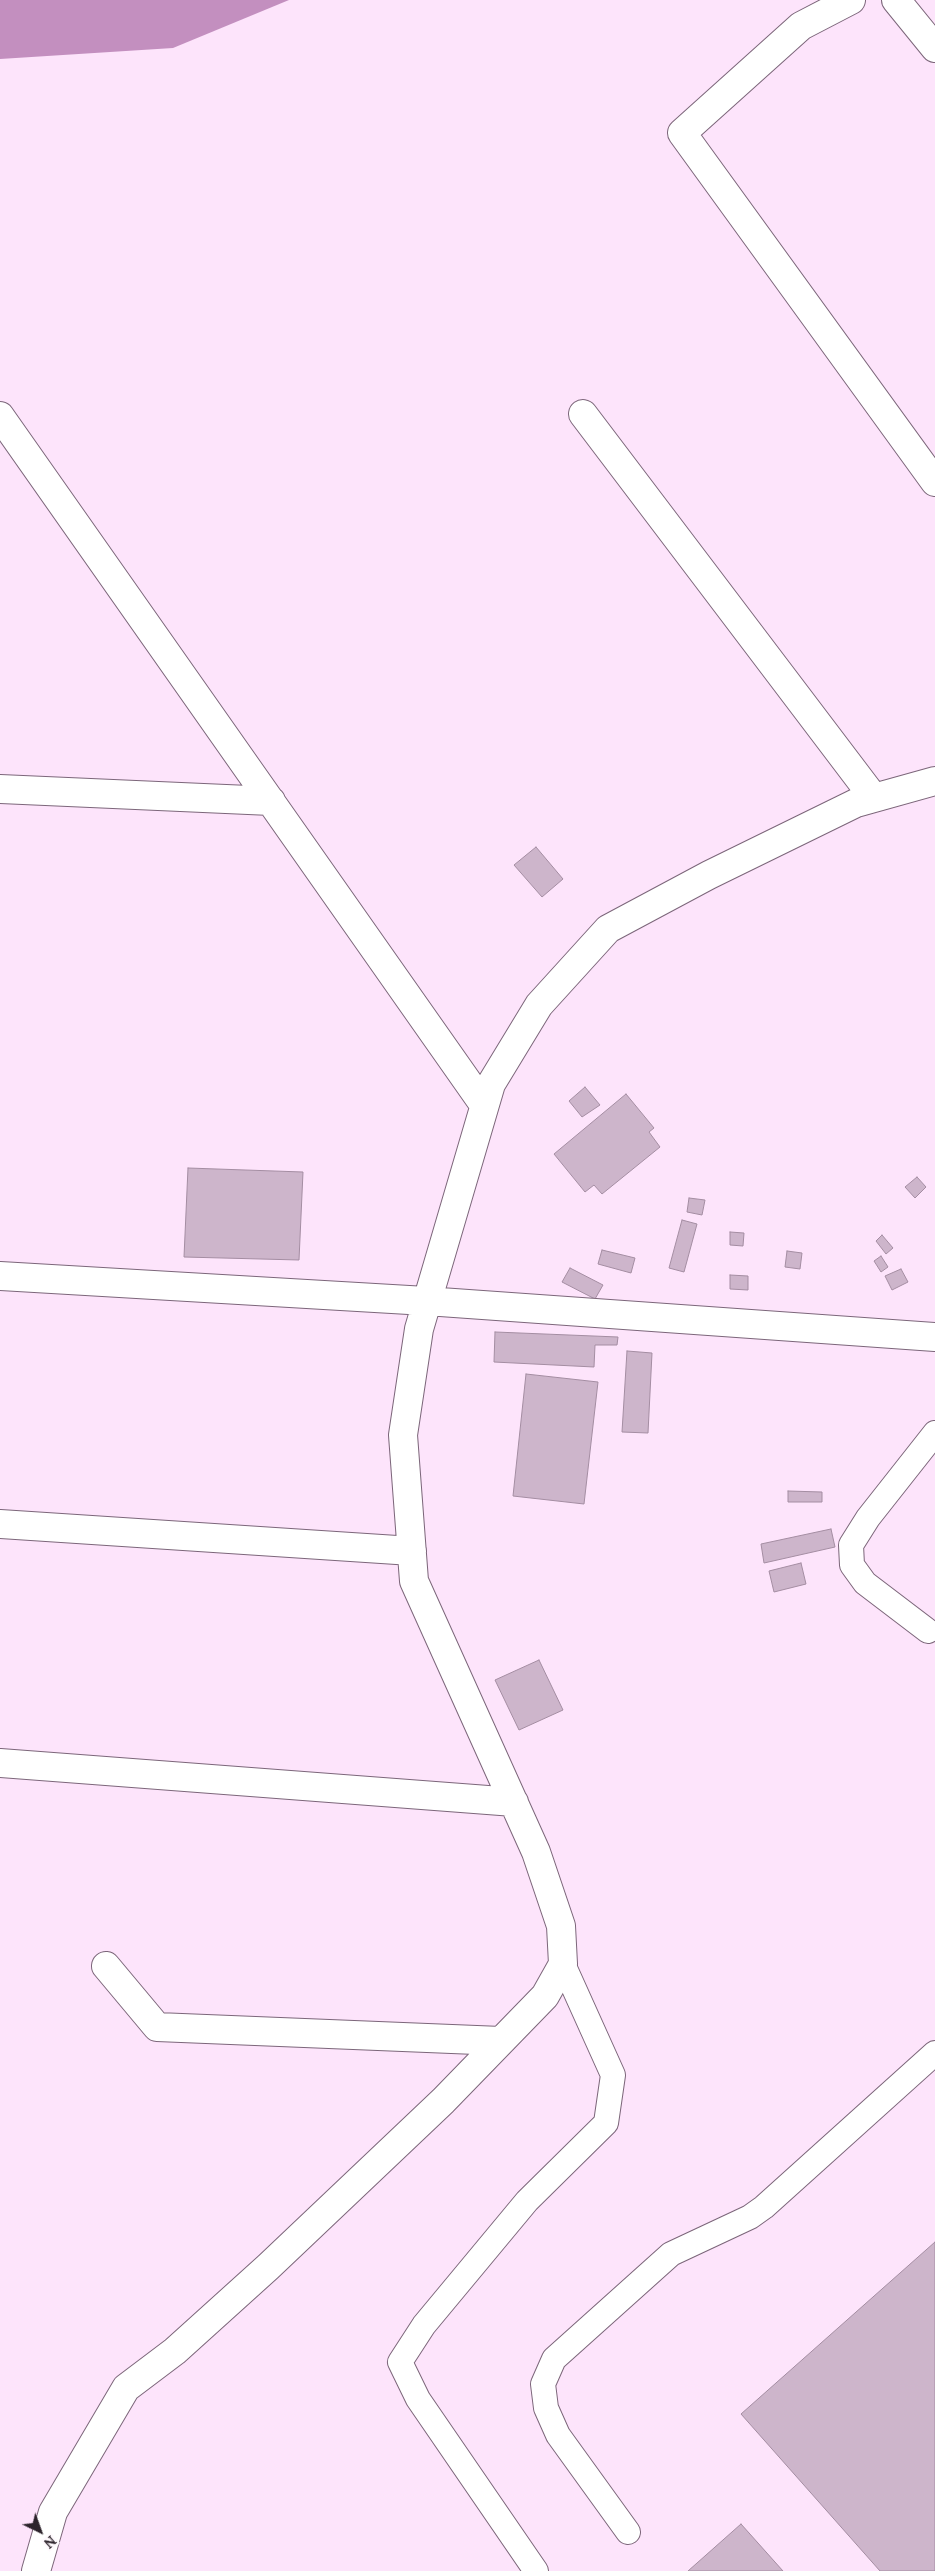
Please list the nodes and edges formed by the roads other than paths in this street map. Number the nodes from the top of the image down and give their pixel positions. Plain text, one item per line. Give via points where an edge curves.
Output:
1 (851, 0) edge
2 (896, 0) edge
3 (935, 48) edge
4 (583, 414) dead end
5 (0, 416) edge
6 (935, 482) edge
7 (935, 781) edge
8 (0, 790) edge
9 (874, 798) junction
10 (271, 801) junction
11 (484, 1105) junction
12 (0, 1276) edge
13 (426, 1301) junction
14 (935, 1337) edge
15 (935, 1433) edge
16 (0, 1524) edge
17 (412, 1551) junction
18 (928, 1631) dead end
19 (0, 1763) edge
20 (514, 1802) junction
21 (563, 1964) junction
22 (106, 1966) dead end
23 (501, 2041) junction
24 (935, 2053) edge
25 (628, 2532) dead end
26 (36, 2571) edge
27 (536, 2571) edge

1 - 6 street via 801,26 682,133
2 - 3 street
4 - 9 street
5 - 10 street
7 - 9 street
8 - 10 street
9 - 11 street via 856,803 735,862 608,929 539,1005 490,1084
10 - 11 street
11 - 13 street
12 - 13 street
13 - 14 street
13 - 17 street via 403,1435
15 - 18 lane via 868,1518 851,1545 852,1566 865,1583
16 - 17 street
17 - 20 street via 414,1580
19 - 20 street
20 - 21 street via 536,1852 560,1926
21 - 23 street via 544,1996
21 - 27 lane via 613,2074 606,2123 527,2202 424,2325 400,2362 418,2399
22 - 23 street via 157,2027
23 - 26 street via 443,2101 268,2267 175,2351 126,2388 53,2512
24 - 25 lane via 764,2207 750,2217 671,2254 554,2359 543,2384 546,2408 558,2435

